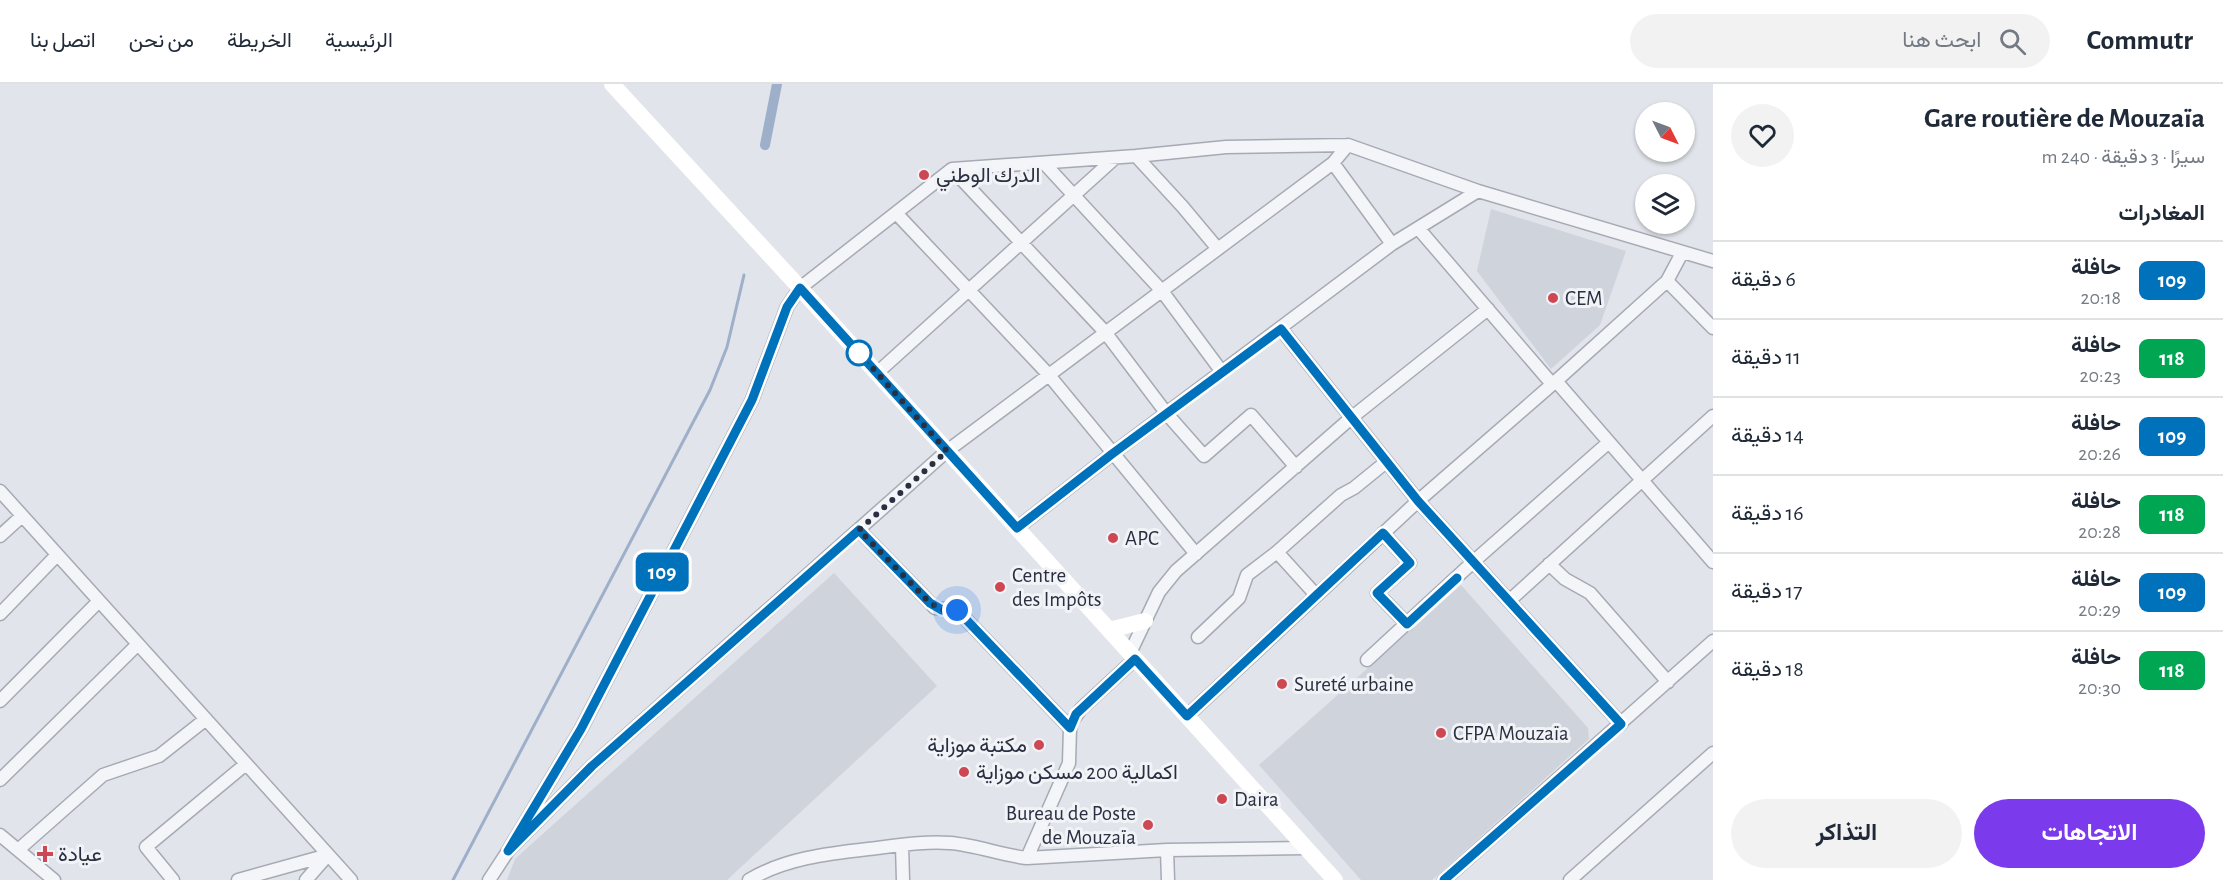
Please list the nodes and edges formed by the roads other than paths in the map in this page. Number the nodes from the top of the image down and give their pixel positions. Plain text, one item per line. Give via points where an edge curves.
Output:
1 (612, 84) edge
2 (1348, 146) junction
3 (1136, 156) junction
4 (1115, 158) junction
5 (1044, 163) junction
6 (1333, 163) junction
7 (952, 170) junction
8 (1478, 191) junction
9 (1074, 196) junction
10 (896, 213) junction
11 (1418, 228) junction
12 (1021, 243) junction
13 (1392, 244) junction
14 (1218, 249) junction
15 (1682, 253) junction
16 (1713, 261) edge
17 (1667, 281) junction
18 (800, 288) junction
19 (970, 291) junction
20 (1162, 291) junction
21 (1488, 309) junction
22 (1713, 328) edge
23 (1281, 329) junction
24 (1105, 333) junction
25 (1222, 372) junction
26 (878, 374) junction
27 (1048, 374) junction
28 (1554, 383) junction
29 (1167, 414) junction
30 (1713, 416) edge
31 (1351, 418) junction
32 (1609, 442) junction
33 (947, 451) junction
34 (1112, 454) junction
35 (1386, 462) junction
36 (1296, 467) junction
37 (1642, 480) junction
38 (0, 491) edge
39 (1418, 501) junction
40 (22, 516) junction
41 (1017, 528) junction
42 (859, 530) junction
43 (1383, 533) junction
44 (0, 536) edge
45 (1277, 552) junction
46 (1196, 554) junction
47 (57, 555) junction
48 (1473, 562) junction
49 (1713, 562) edge
50 (1549, 564) junction
51 (1316, 596) junction
52 (99, 601) junction
53 (1509, 601) junction
54 (0, 614) edge
55 (1145, 621) junction
56 (1407, 624) junction
57 (1109, 630) junction
58 (1198, 637) dead end
59 (1713, 641) edge
60 (138, 644) junction
61 (1132, 656) junction
62 (1367, 660) dead end
63 (1668, 682) junction
64 (0, 701) edge
65 (1187, 716) junction
66 (206, 720) junction
67 (1621, 724) junction
68 (1070, 728) junction
69 (1713, 753) edge
70 (246, 764) junction
71 (0, 780) edge
72 (0, 835) edge
73 (902, 845) junction
74 (1306, 848) junction
75 (18, 850) junction
76 (1167, 850) junction
77 (508, 851) junction
78 (328, 855) junction
79 (1027, 858) junction
80 (250, 878) edge
81 (54, 880) edge
82 (173, 880) edge
83 (238, 880) edge
84 (306, 880) edge
85 (351, 880) edge
86 (489, 880) edge
87 (749, 880) edge
88 (903, 880) edge
89 (1168, 880) edge
90 (1335, 880) edge
91 (1444, 880) edge
92 (1570, 880) edge

1 - 18 main road
2 - 3 street via 1226,147
2 - 6 street
2 - 8 street
3 - 4 street
3 - 14 street
4 - 5 street
4 - 9 street
5 - 7 street
5 - 9 street
6 - 13 street
6 - 14 street
7 - 10 street
7 - 12 street
8 - 11 street
8 - 15 street
9 - 12 street
9 - 20 street
10 - 18 street
10 - 19 street
11 - 13 street
11 - 21 street
12 - 19 street
12 - 24 street
13 - 23 street
14 - 20 street
15 - 16 street
15 - 17 street
17 - 22 street
17 - 28 street
18 - 26 main road
18 - 77 street via 787,307 752,400 581,729
19 - 26 street
19 - 27 street
20 - 24 street
20 - 25 street
21 - 28 street
21 - 31 street
23 - 25 street
23 - 31 street
24 - 27 street
24 - 29 street
25 - 29 street
26 - 33 main road
27 - 33 street
27 - 34 street
28 - 32 street
28 - 39 street
29 - 34 street
29 - 36 street via 1204,456 1251,415
30 - 37 street
31 - 35 street
31 - 36 street
32 - 37 street
32 - 48 street
33 - 41 main road
33 - 42 street
34 - 41 street
34 - 46 street
35 - 39 street
35 - 45 street via 1341,495
36 - 46 street
37 - 49 street
37 - 50 street
38 - 40 street
39 - 43 street
39 - 48 street
40 - 44 street
40 - 47 street
41 - 57 main road
42 - 68 street via 930,603 942,610 957,610
42 - 77 street via 592,766
43 - 51 street
43 - 56 street via 1410,563 1377,593
45 - 51 street
45 - 58 street via 1247,575 1239,598
46 - 55 street via 1164,584
47 - 52 street
47 - 54 street
48 - 53 street
48 - 56 street
50 - 53 street
50 - 63 street via 1565,579 1590,593
51 - 65 street
52 - 60 street
52 - 64 street
53 - 67 street
55 - 57 main road
55 - 61 street
56 - 62 street
57 - 61 main road
59 - 63 street
60 - 66 street
60 - 71 street
61 - 65 main road
61 - 68 street via 1076,714
63 - 67 street
65 - 74 main road
66 - 70 street
66 - 75 street via 159,756 104,776
67 - 91 street
68 - 79 street via 1069,763
69 - 92 street
70 - 78 street
70 - 82 street via 146,847
72 - 75 street
73 - 79 street via 954,843
73 - 87 street via 822,855 773,868
73 - 88 street
74 - 76 street
74 - 90 main road
75 - 81 street
76 - 79 street
76 - 89 street
77 - 86 street
78 - 80 street
78 - 84 street
78 - 85 street
80 - 83 street

